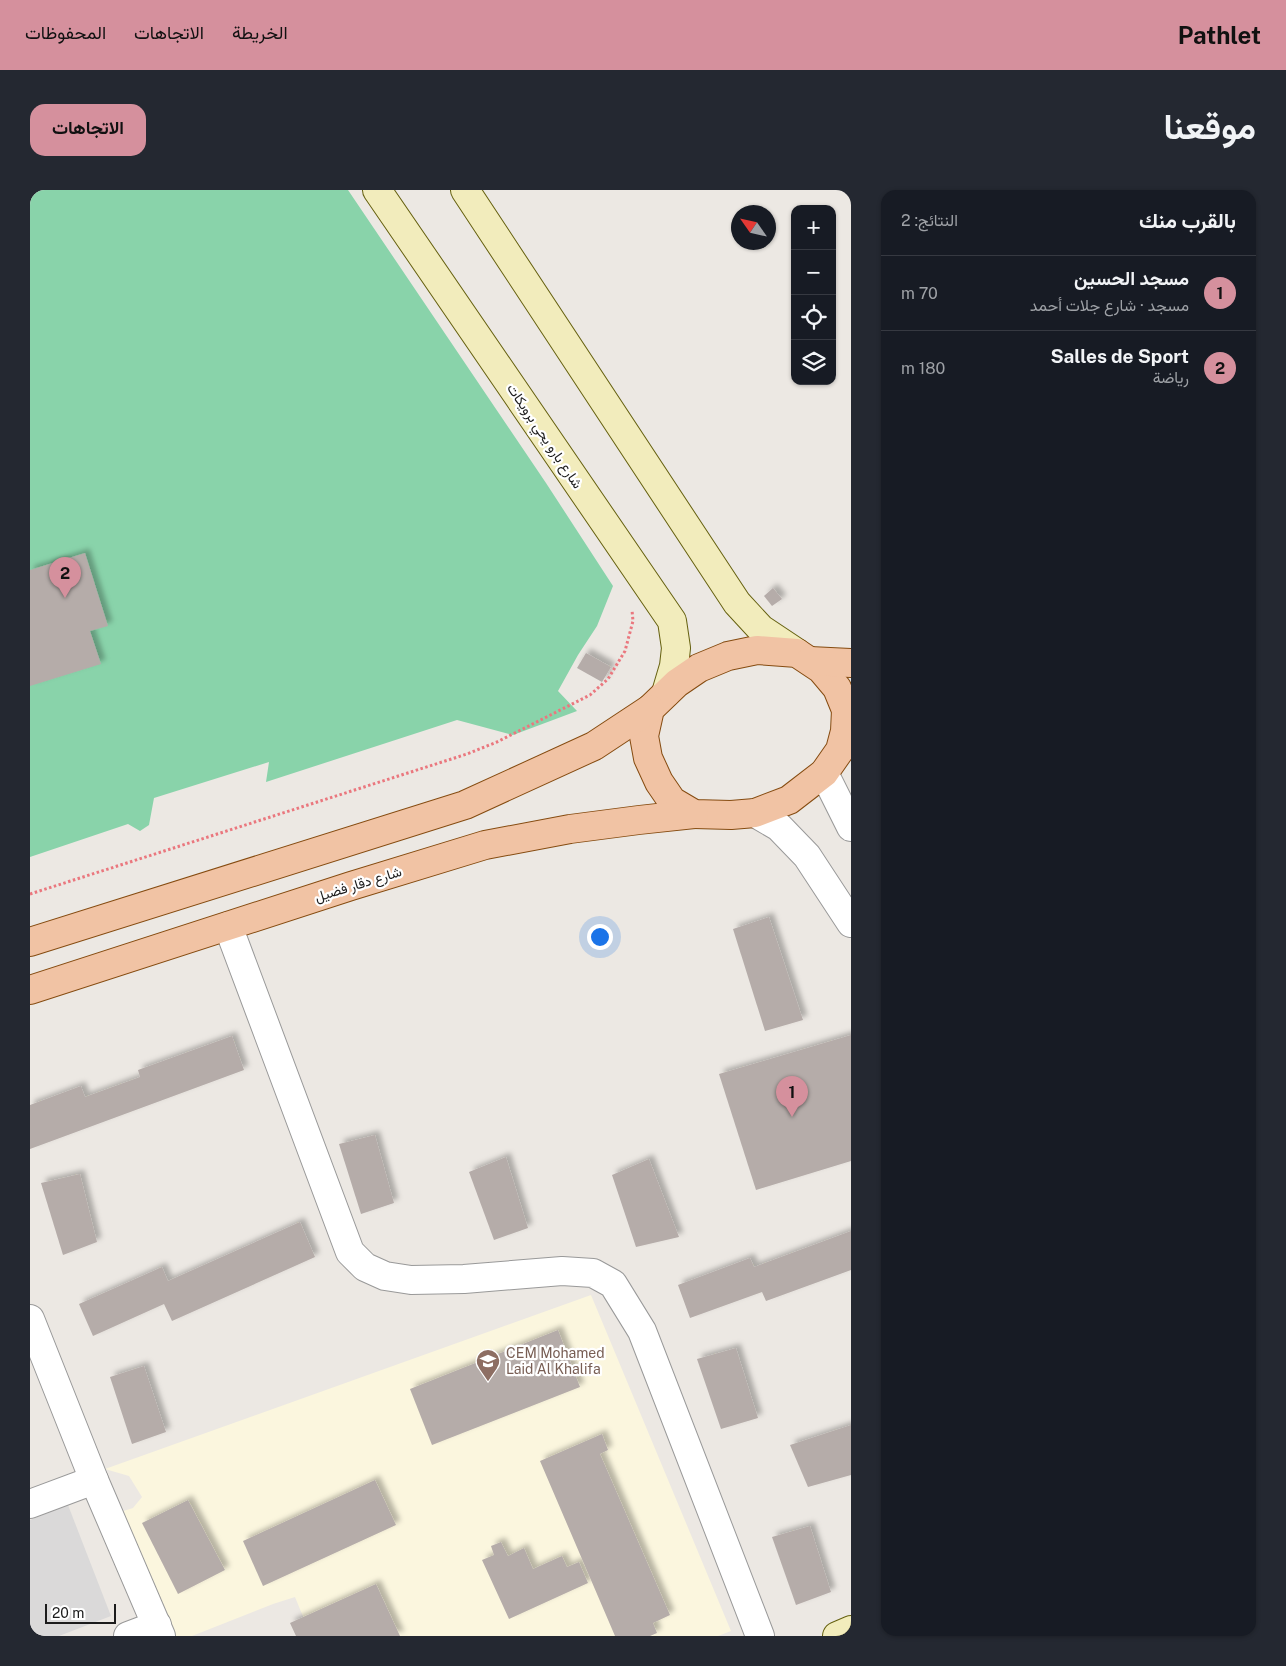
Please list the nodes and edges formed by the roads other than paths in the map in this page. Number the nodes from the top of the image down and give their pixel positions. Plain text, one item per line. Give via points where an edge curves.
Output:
1 (377, 190) edge
2 (465, 190) edge
3 (803, 657) junction
4 (851, 663) edge
5 (658, 701) junction
6 (846, 746) edge
7 (824, 773) junction
8 (755, 813) junction
9 (694, 814) junction
10 (851, 827) edge
11 (851, 923) edge
12 (228, 926) junction
13 (30, 942) edge
14 (30, 990) edge
15 (30, 1319) edge
16 (94, 1480) junction
17 (30, 1504) edge
18 (159, 1630) edge
19 (851, 1630) edge
20 (128, 1636) edge
21 (760, 1636) edge
22 (837, 1636) edge

1 - 5 main road, شارع بارو يحي برويكات via 672,621 676,648 674,666
2 - 3 main road via 737,603 761,629
3 - 4 main road
3 - 5 main road via 757,650 728,656 699,668
3 - 6 main road via 821,669 836,688 846,710
5 - 9 main road via 644,736 648,758 672,801
5 - 13 main road via 594,746 465,805
6 - 7 main road, شارع دقار فضيل
7 - 8 main road, شارع دقار فضيل via 789,800
7 - 10 street
8 - 9 main road, شارع دقار فضيل
8 - 11 street via 779,827 806,856
9 - 12 main road, شارع دقار فضيل via 570,829 485,845
12 - 14 main road, شارع دقار فضيل
12 - 21 street via 350,1252 364,1267 386,1276 411,1280 562,1271 593,1273 613,1284 642,1332
15 - 16 street
16 - 17 street
16 - 18 street
18 - 20 street
19 - 22 main road

